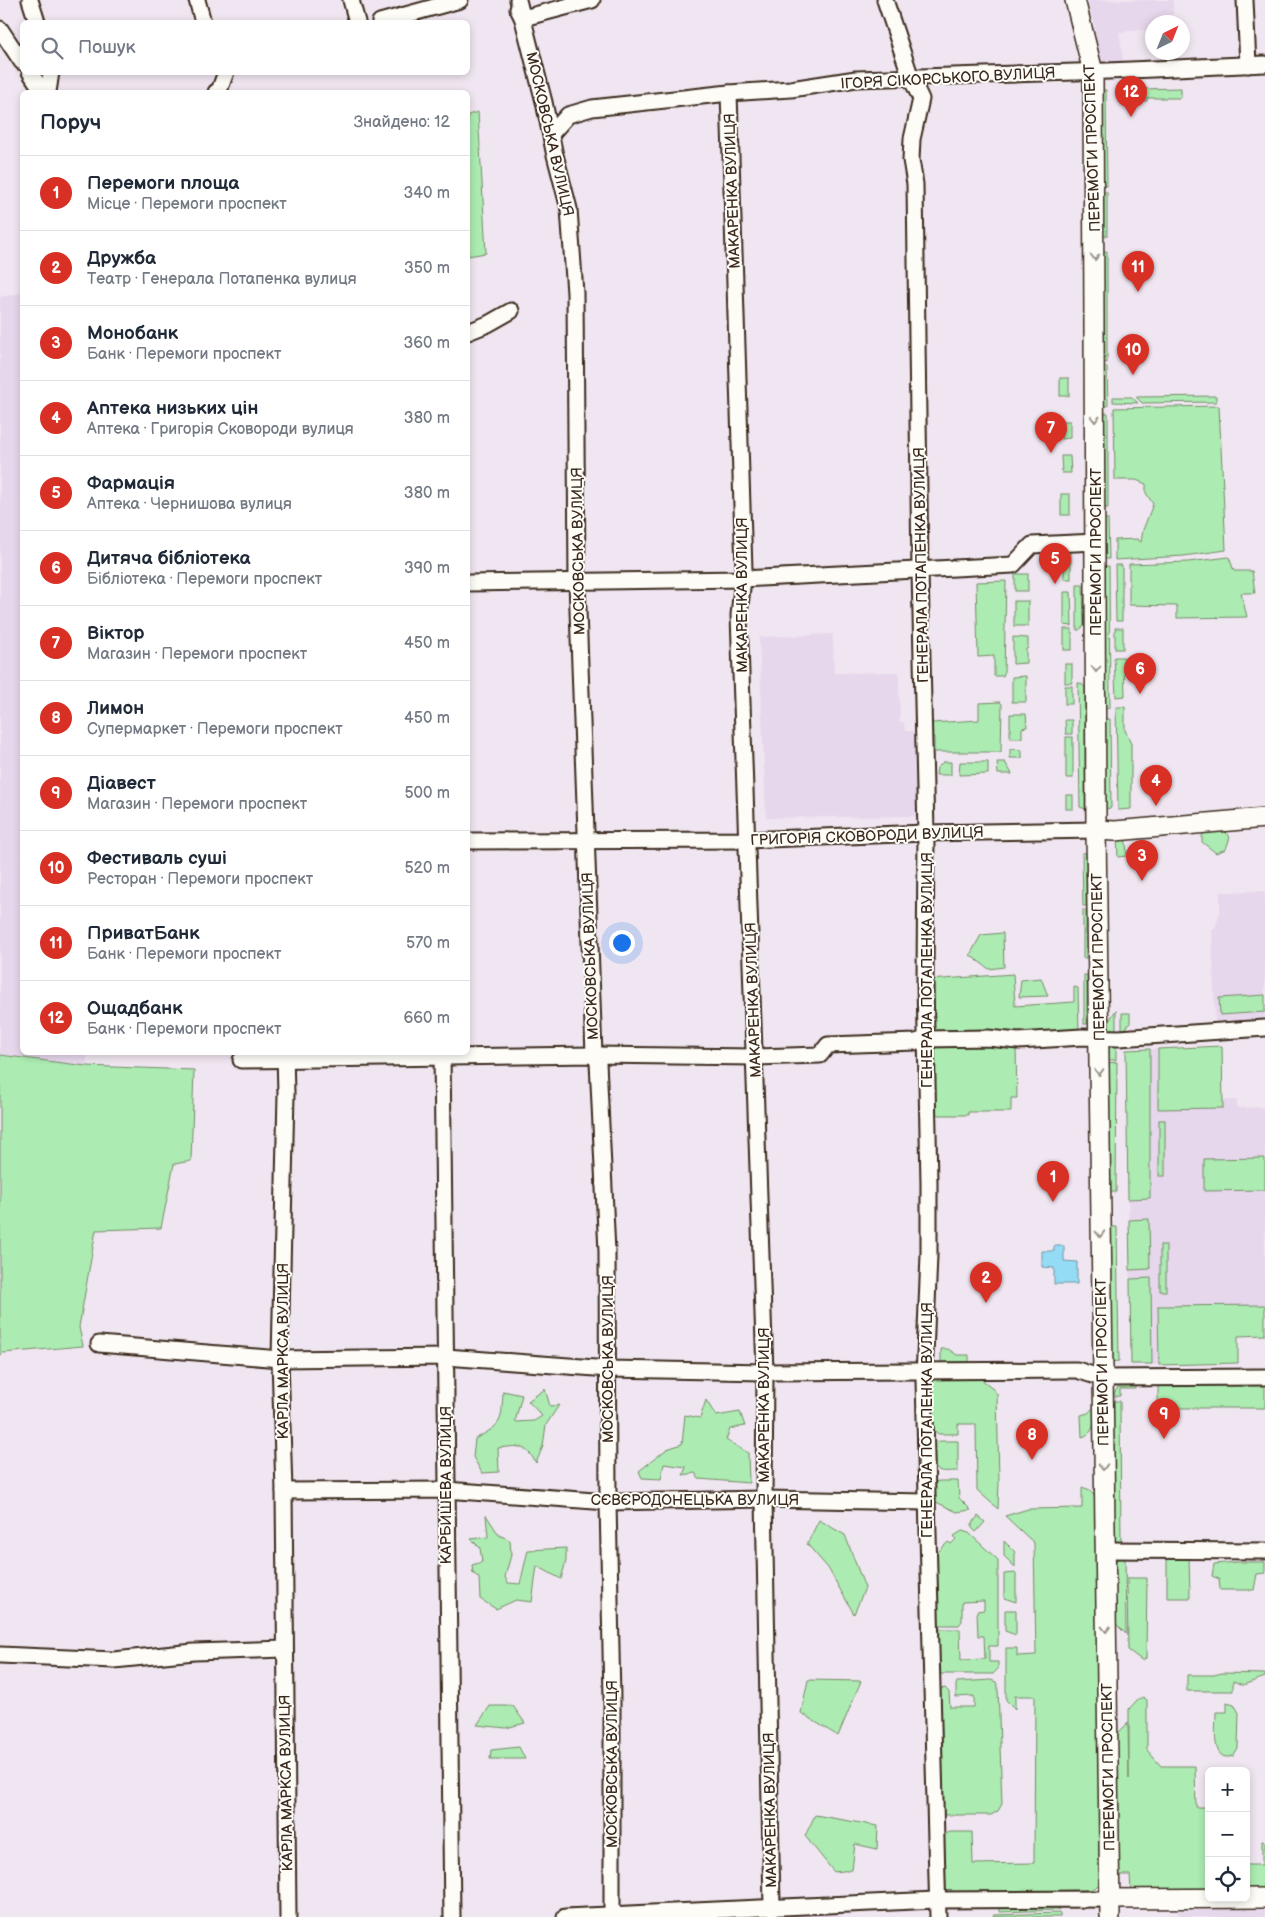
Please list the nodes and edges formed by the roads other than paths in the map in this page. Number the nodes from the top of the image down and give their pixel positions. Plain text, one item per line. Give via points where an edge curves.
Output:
1 (30, 0) edge
2 (197, 0) edge
3 (351, 0) edge
4 (460, 0) edge
5 (512, 0) edge
6 (518, 0) edge
7 (592, 0) edge
8 (885, 0) edge
9 (1075, 0) edge
10 (1244, 0) edge
11 (522, 17) junction
12 (37, 20) edge
13 (202, 20) edge
14 (356, 20) edge
15 (387, 20) edge
16 (0, 29) edge
17 (20, 59) edge
18 (1265, 64) edge
19 (1248, 65) junction
20 (1093, 72) junction
21 (32, 75) edge
22 (51, 75) edge
23 (215, 75) edge
24 (225, 75) edge
25 (911, 78) junction
26 (42, 90) edge
27 (48, 90) edge
28 (218, 90) edge
29 (219, 90) edge
30 (729, 93) junction
31 (551, 134) junction
32 (512, 311) dead end
33 (470, 331) edge
34 (1096, 542) junction
35 (920, 571) junction
36 (743, 579) junction
37 (577, 582) junction
38 (470, 583) edge
39 (1265, 818) edge
40 (1096, 830) junction
41 (926, 833) junction
42 (587, 840) junction
43 (746, 840) junction
44 (470, 841) edge
45 (1265, 1028) edge
46 (1098, 1037) junction
47 (926, 1039) junction
48 (442, 1055) edge
49 (594, 1055) junction
50 (285, 1056) edge
51 (755, 1057) junction
52 (240, 1060) dead end
53 (98, 1344) dead end
54 (446, 1357) junction
55 (280, 1359) junction
56 (609, 1369) junction
57 (924, 1370) junction
58 (765, 1372) junction
59 (1265, 1377) edge
60 (1102, 1378) junction
61 (446, 1490) junction
62 (284, 1491) junction
63 (764, 1499) junction
64 (608, 1502) junction
65 (926, 1502) junction
66 (1104, 1550) junction
67 (1265, 1551) edge
68 (284, 1649) junction
69 (0, 1655) edge
70 (1265, 1898) edge
71 (936, 1900) junction
72 (772, 1908) junction
73 (1110, 1908) edge
74 (612, 1916) edge
75 (288, 1917) edge
76 (452, 1917) edge
77 (565, 1917) edge
78 (938, 1917) edge

1 - 12 street
2 - 13 street
3 - 14 street
4 - 15 street
5 - 11 street
6 - 11 street, МОСКОВСЬКА ВУЛИЦЯ
7 - 11 street
8 - 25 street, ГЕНЕРАЛА ПОТАПЕНКА ВУЛИЦЯ
9 - 20 main road, ПЕРЕМОГИ ПРОСПЕКТ
10 - 19 street
11 - 31 street, МОСКОВСЬКА ВУЛИЦЯ
16 - 17 street
18 - 19 street, ІГОРЯ СІКОРСЬКОГО ВУЛИЦЯ
19 - 20 street, ІГОРЯ СІКОРСЬКОГО ВУЛИЦЯ
20 - 25 street, ІГОРЯ СІКОРСЬКОГО ВУЛИЦЯ
20 -> 34 main road, ПЕРЕМОГИ ПРОСПЕКТ
21 - 26 street
22 - 27 street
23 - 28 street
24 - 29 street
25 - 30 street, ІГОРЯ СІКОРСЬКОГО ВУЛИЦЯ via 856,80
25 - 35 street, ГЕНЕРАЛА ПОТАПЕНКА ВУЛИЦЯ via 921,99 911,160 916,184
30 - 31 street, ІГОРЯ СІКОРСЬКОГО ВУЛИЦЯ via 592,108 568,115
30 - 36 street, МАКАРЕНКА ВУЛИЦЯ
31 - 37 street, МОСКОВСЬКА ВУЛИЦЯ via 569,209 575,293
32 - 33 street
34 - 35 street via 1032,545 1013,566
34 -> 40 main road, ПЕРЕМОГИ ПРОСПЕКТ
35 - 36 street
35 - 41 street, ГЕНЕРАЛА ПОТАПЕНКА ВУЛИЦЯ
36 - 37 street
36 - 43 street, МАКАРЕНКА ВУЛИЦЯ via 739,614
37 - 38 street
37 - 42 street, МОСКОВСЬКА ВУЛИЦЯ
39 - 40 main road, ГРИГОРІЯ СКОВОРОДИ ВУЛИЦЯ
40 - 41 street, ГРИГОРІЯ СКОВОРОДИ ВУЛИЦЯ
40 - 46 main road, ПЕРЕМОГИ ПРОСПЕКТ
41 - 43 street, ГРИГОРІЯ СКОВОРОДИ ВУЛИЦЯ
41 - 47 street, ГЕНЕРАЛА ПОТАПЕНКА ВУЛИЦЯ
42 - 43 street, ГРИГОРІЯ СКОВОРОДИ ВУЛИЦЯ
42 - 44 street, ГРИГОРІЯ СКОВОРОДИ ВУЛИЦЯ
42 - 49 street, МОСКОВСЬКА ВУЛИЦЯ
43 - 51 street, МАКАРЕНКА ВУЛИЦЯ
45 - 46 street
46 - 47 street via 1018,1041
46 -> 60 main road, ПЕРЕМОГИ ПРОСПЕКТ
47 - 51 street via 828,1045 820,1055
47 - 57 street, ГЕНЕРАЛА ПОТАПЕНКА ВУЛИЦЯ via 929,1255
48 - 49 street
48 - 50 street
48 - 54 street, КАРБИШЕВА ВУЛИЦЯ
49 - 51 street
49 - 56 street, МОСКОВСЬКА ВУЛИЦЯ via 598,1062
50 - 52 street
50 - 55 street, КАРЛА МАРКСА ВУЛИЦЯ
51 - 58 street, МАКАРЕНКА ВУЛИЦЯ
53 - 55 street
54 - 55 street
54 - 56 street
54 - 61 street, КАРБИШЕВА ВУЛИЦЯ
55 - 62 street, КАРЛА МАРКСА ВУЛИЦЯ
56 - 58 street
56 - 64 street, МОСКОВСЬКА ВУЛИЦЯ
57 - 58 street
57 - 60 street via 1077,1370
57 - 65 street, ГЕНЕРАЛА ПОТАПЕНКА ВУЛИЦЯ
58 - 63 street, МАКАРЕНКА ВУЛИЦЯ
59 - 60 street
60 -> 66 main road, ПЕРЕМОГИ ПРОСПЕКТ
61 - 62 street, СЄВЄРОДОНЕЦЬКА ВУЛИЦЯ
61 - 64 street, СЄВЄРОДОНЕЦЬКА ВУЛИЦЯ
61 - 76 street, КАРБИШЕВА ВУЛИЦЯ
62 - 68 street, КАРЛА МАРКСА ВУЛИЦЯ
63 - 64 street, СЄВЄРОДОНЕЦЬКА ВУЛИЦЯ
63 - 65 street, СЄВЄРОДОНЕЦЬКА ВУЛИЦЯ
63 - 72 street, МАКАРЕНКА ВУЛИЦЯ
64 - 74 street, МОСКОВСЬКА ВУЛИЦЯ
65 - 71 street, ГЕНЕРАЛА ПОТАПЕНКА ВУЛИЦЯ
66 - 67 street
66 -> 73 main road, ПЕРЕМОГИ ПРОСПЕКТ
68 - 69 street via 194,1652 114,1660
68 - 75 street, КАРЛА МАРКСА ВУЛИЦЯ
70 - 73 main road
71 - 72 street
71 - 73 street
71 - 78 street, ГЕНЕРАЛА ПОТАПЕНКА ВУЛИЦЯ
72 - 74 street
74 - 77 street

